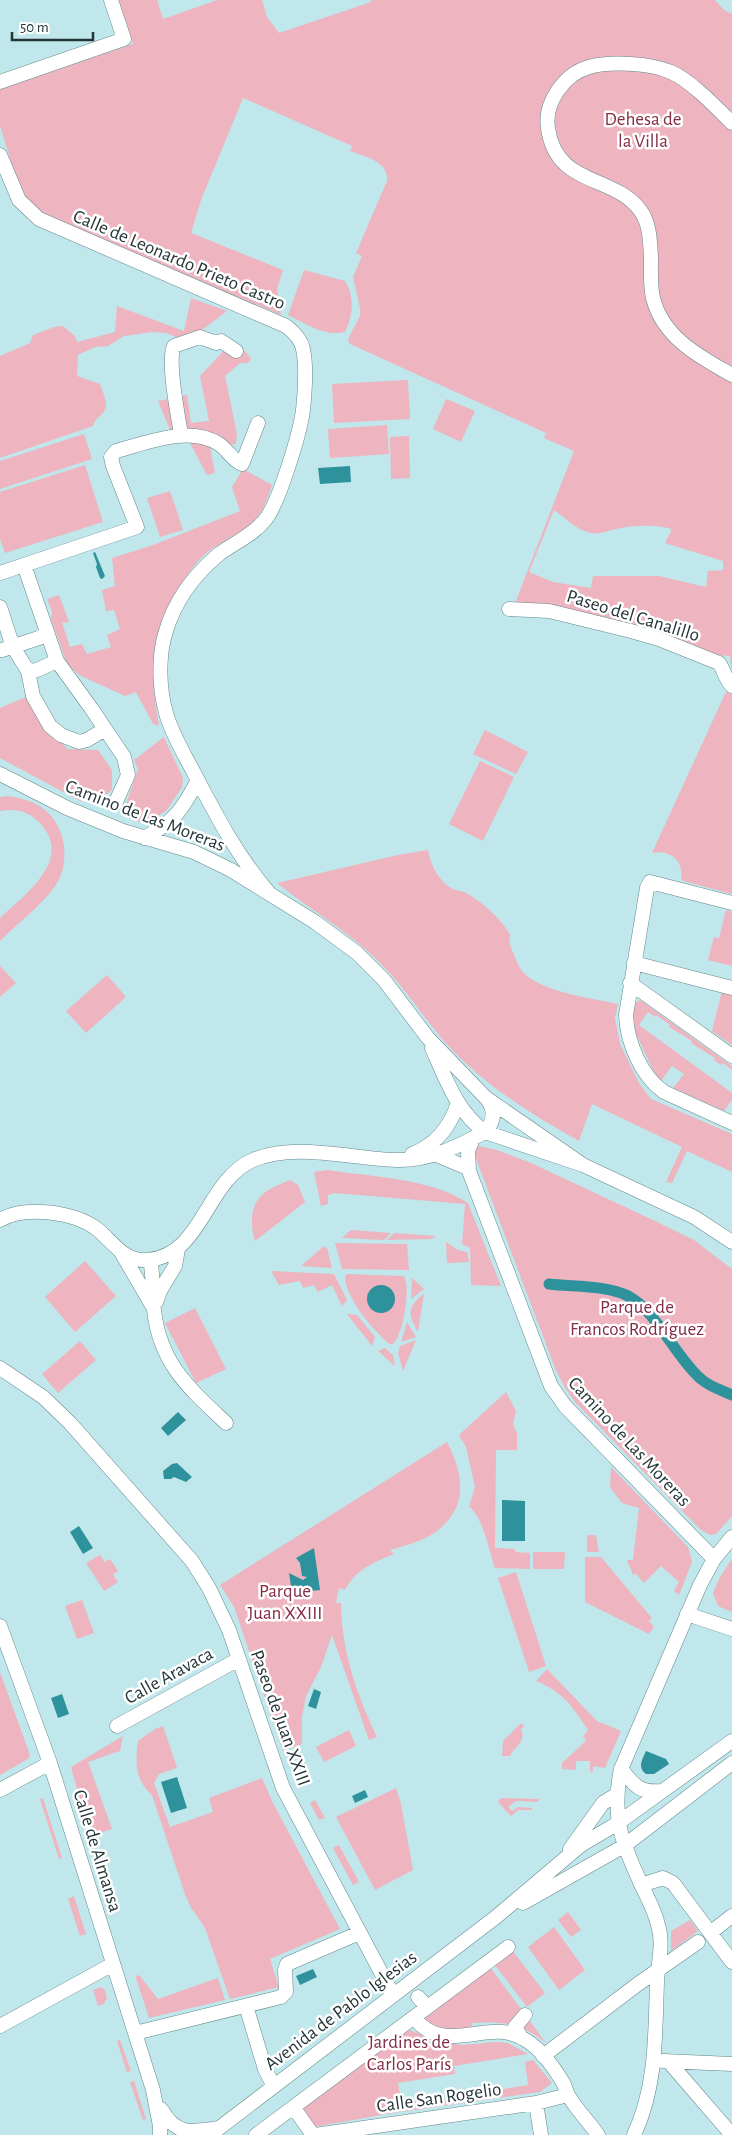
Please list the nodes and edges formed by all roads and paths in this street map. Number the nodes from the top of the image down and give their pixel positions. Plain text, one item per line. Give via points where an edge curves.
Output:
1 (111, 0) edge
2 (0, 82) edge
3 (732, 123) edge
4 (0, 155) edge
5 (3, 175) edge
6 (236, 351) dead end
7 (732, 375) edge
8 (258, 423) dead end
9 (181, 434) junction
10 (24, 566) junction
11 (0, 573) edge
12 (0, 607) edge
13 (509, 609) dead end
14 (48, 635) junction
15 (7, 649) junction
16 (57, 661) junction
17 (28, 671) junction
18 (732, 686) edge
19 (106, 729) junction
20 (0, 774) edge
21 (198, 780) junction
22 (115, 804) dead end
23 (144, 838) junction
24 (269, 893) junction
25 (732, 903) edge
26 (634, 963) junction
27 (630, 983) junction
28 (732, 988) edge
29 (428, 1038) junction
30 (732, 1056) edge
31 (486, 1098) junction
32 (456, 1108) junction
33 (732, 1123) edge
34 (485, 1132) junction
35 (472, 1139) junction
36 (457, 1147) junction
37 (437, 1155) junction
38 (397, 1160) junction
39 (583, 1165) junction
40 (466, 1168) junction
41 (0, 1220) edge
42 (732, 1242) edge
43 (178, 1249) junction
44 (121, 1252) junction
45 (148, 1260) junction
46 (146, 1294) junction
47 (154, 1310) junction
48 (0, 1368) edge
49 (226, 1423) dead end
50 (732, 1537) edge
51 (714, 1559) junction
52 (687, 1614) junction
53 (0, 1626) edge
54 (732, 1629) edge
55 (239, 1659) junction
56 (117, 1726) dead end
57 (732, 1741) edge
58 (50, 1763) junction
59 (732, 1763) edge
60 (621, 1769) junction
61 (0, 1790) edge
62 (663, 1791) junction
63 (616, 1795) junction
64 (618, 1823) junction
65 (624, 1846) junction
66 (558, 1864) junction
67 (641, 1885) junction
68 (732, 1916) edge
69 (496, 1918) junction
70 (359, 1933) junction
71 (710, 1933) junction
72 (698, 1942) dead end
73 (508, 1947) dead end
74 (732, 1962) edge
75 (113, 1964) junction
76 (658, 1971) junction
77 (393, 1995) junction
78 (246, 2006) junction
79 (412, 2014) junction
80 (525, 2015) dead end
81 (0, 2026) edge
82 (135, 2033) junction
83 (521, 2037) junction
84 (543, 2056) junction
85 (662, 2061) junction
86 (732, 2064) edge
87 (273, 2085) junction
88 (153, 2090) junction
89 (568, 2094) junction
90 (536, 2103) junction
91 (296, 2111) dead end
92 (215, 2132) edge
93 (160, 2135) edge
94 (256, 2135) edge
95 (314, 2135) edge
96 (541, 2135) edge
97 (598, 2135) edge
98 (634, 2135) edge
99 (732, 2135) edge

1 - 2 street via 124,39
3 - 7 street via 671,72 616,64 588,67 576,73 556,91 547,118 551,140 562,160 577,173 625,195 645,218 654,300 669,330 682,345
4 - 5 street, Calle de Leonardo Prieto Castro
5 - 21 street, Calle de Leonardo Prieto Castro via 24,206 46,224 286,326 302,345 305,370 303,411 272,508 265,520 219,555 188,587 166,631 161,659 163,698 177,740
6 - 9 street via 221,340 216,343 200,337 174,346 174,387
8 - 9 street via 242,464 218,444
9 - 10 street via 116,451 111,457 137,527
10 - 11 street
10 - 14 street
12 - 15 street
13 - 18 street, Paseo del Canalillo via 549,611 659,639 718,664
14 - 15 street
14 - 16 street
15 - 17 street
16 - 17 street
16 - 19 street
17 - 19 street via 39,709 60,735 78,742
19 - 22 street via 118,748 116,759 124,784
20 - 23 street, Camino de Las Moreras via 67,808
21 - 23 street via 173,820
21 - 24 street, Calle de Leonardo Prieto Castro via 228,838
23 - 24 street, Camino de Las Moreras via 194,852
24 - 29 street, Camino de Las Moreras via 357,953 384,980
25 - 26 street via 650,882
26 - 27 street
26 - 28 street
27 - 30 street
27 - 33 street via 627,1034 649,1079 664,1092
29 - 31 street, Camino de Las Moreras
29 - 32 street, Camino de Las Moreras
31 - 32 street via 471,1095
31 - 34 street via 493,1115
31 - 39 street, Camino de Las Moreras
32 - 34 street, Camino de Las Moreras
32 - 36 street, Camino de Las Moreras via 454,1136
32 - 38 street via 444,1132 434,1142
34 - 35 street
34 - 39 street
35 - 36 street
35 - 40 street, Camino de Las Moreras
36 - 37 street
36 - 40 street, Camino de Las Moreras
37 - 38 street
37 - 40 street
38 - 43 street via 290,1152 252,1161 222,1185
39 - 42 street via 694,1217
40 - 51 street, Camino de Las Moreras via 551,1386 565,1406
41 - 44 street via 31,1212 60,1214 96,1229
43 - 45 street
43 - 47 street via 175,1266
44 - 45 street via 132,1258
44 - 46 street
45 - 46 street
45 - 47 street via 154,1286
46 - 47 street
47 - 49 street via 159,1335 173,1368
48 - 55 street, Paseo de Juan XXIII via 43,1397 70,1423 192,1561 215,1598
50 - 51 street
51 - 52 street
52 - 54 street
52 - 60 street
53 - 58 street, Calle de Almansa
55 - 56 street, Calle Aravaca
55 - 70 street, Paseo de Juan XXIII via 283,1788
57 - 62 street, Avenida de Pablo Iglesias
58 - 61 street
58 - 75 street, Calle de Almansa
59 - 65 street, Avenida de Pablo Iglesias
60 - 62 street via 640,1789
60 - 63 street
62 - 64 street, Avenida de Pablo Iglesias
63 - 64 street
63 - 66 street, Avenida de Pablo Iglesias via 603,1803
64 - 65 street
64 - 66 street, Avenida de Pablo Iglesias via 581,1845
65 - 67 street
65 - 69 street, Avenida de Pablo Iglesias
66 - 69 street, Avenida de Pablo Iglesias
67 - 71 street via 663,1878 673,1883
67 - 76 street via 660,1933
68 - 71 street
69 - 77 street, Avenida de Pablo Iglesias
70 - 77 street, Paseo de Juan XXIII
70 - 78 street via 287,1964 284,1995
71 - 74 street
72 - 76 street
73 - 79 street via 423,2002
75 - 81 street
75 - 82 street, Calle de Almansa
76 - 84 street
76 - 85 street
77 - 87 street, Avenida de Pablo Iglesias
78 - 82 street
78 - 87 street
79 - 83 street via 428,2030 444,2037 498,2032
79 - 94 street
80 - 83 street via 515,2027
82 - 88 street, Calle de Almansa
83 - 84 street
84 - 89 street via 564,2082
85 - 86 street
85 - 98 street
85 - 99 street
87 - 92 street, Avenida de Pablo Iglesias
88 - 92 street, Calle de Almansa via 167,2122 178,2132
88 - 93 street, Calle de Almansa
89 - 90 street, Calle San Rogelio
89 - 97 street
90 - 95 street, Calle San Rogelio
90 - 96 street
91 - 95 street

